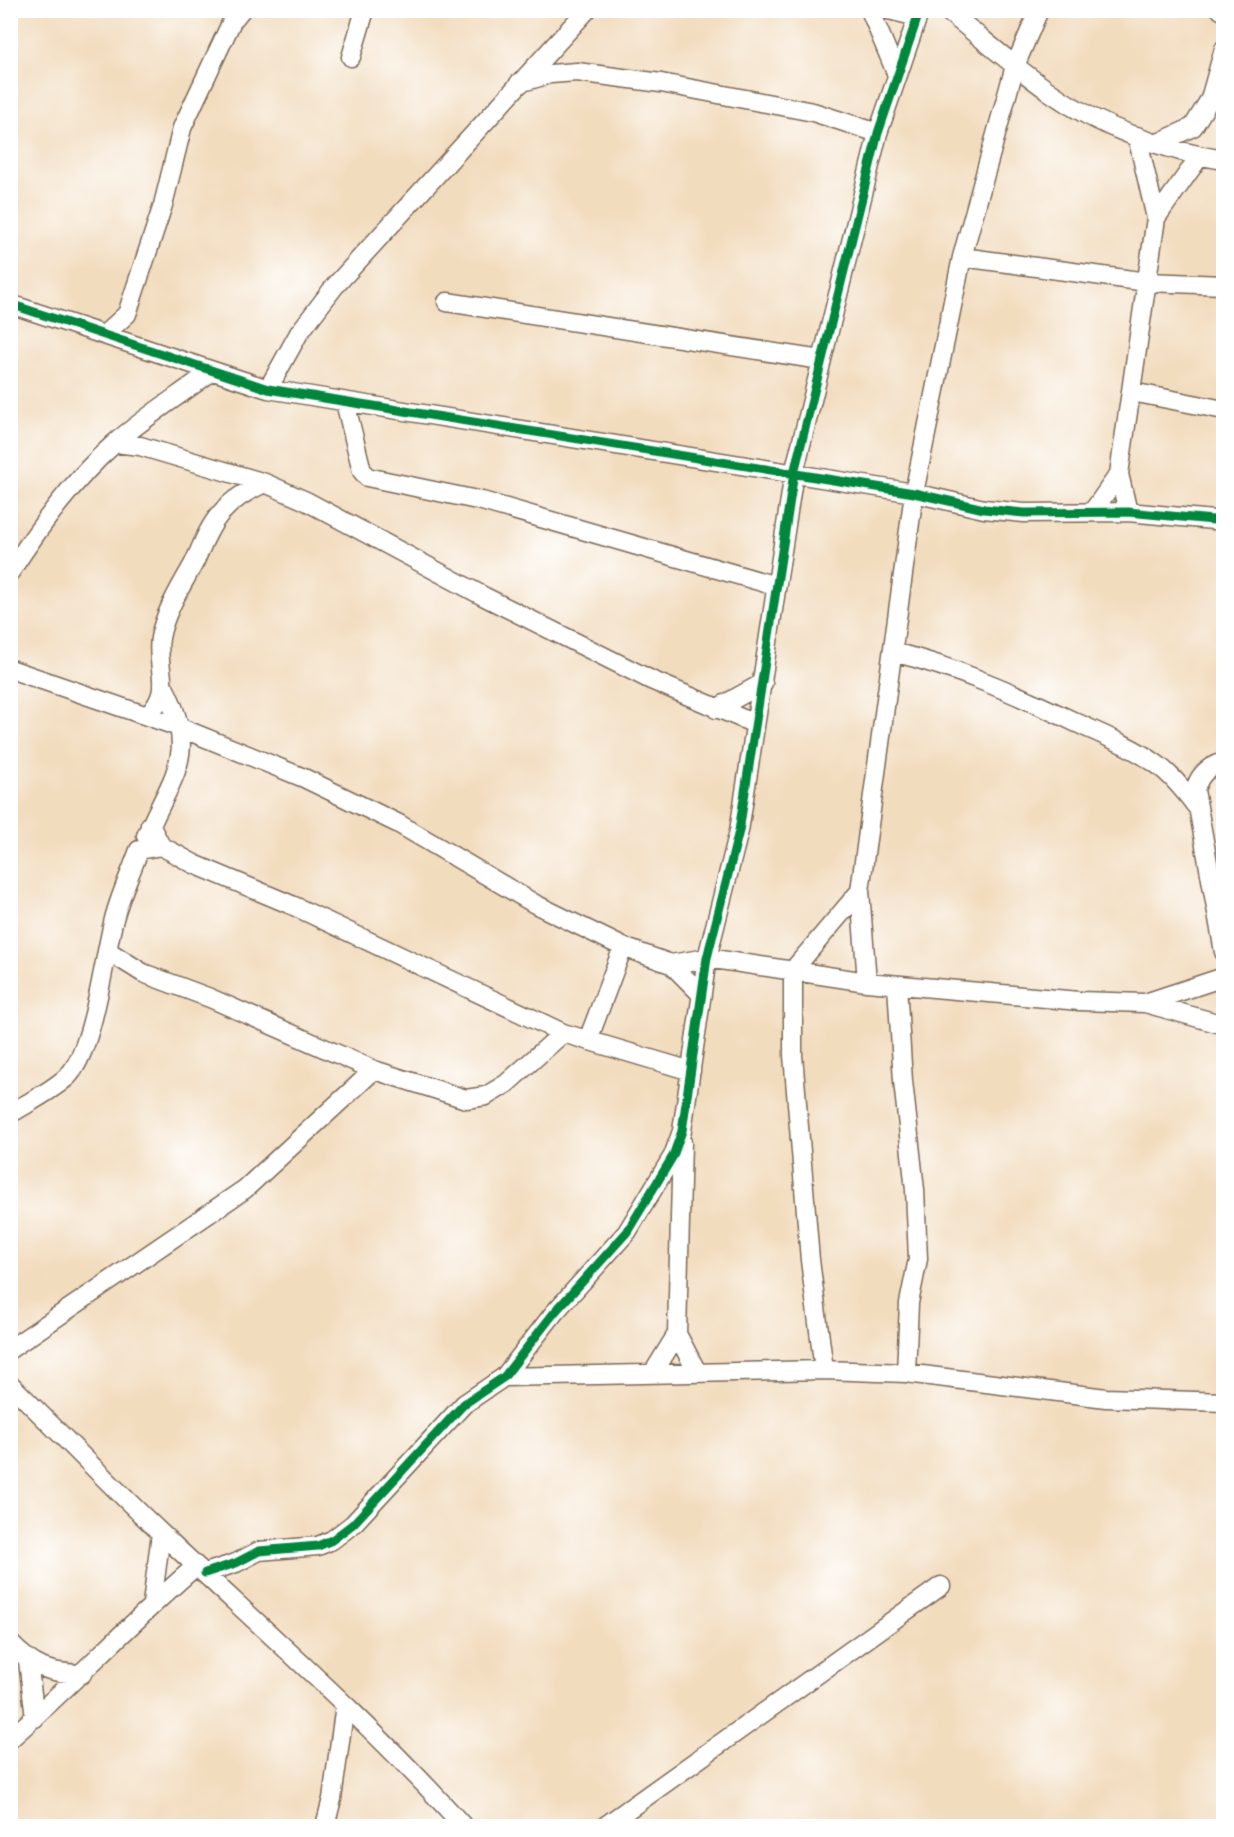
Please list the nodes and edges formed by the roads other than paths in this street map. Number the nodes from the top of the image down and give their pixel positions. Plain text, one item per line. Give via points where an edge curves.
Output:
1 (241, 10) edge
2 (365, 10) edge
3 (587, 10) edge
4 (870, 10) edge
5 (889, 10) edge
6 (946, 10) edge
7 (1039, 10) edge
8 (918, 14) edge
9 (1224, 49) edge
10 (351, 57) dead end
11 (1016, 66) junction
12 (897, 75) junction
13 (518, 83) junction
14 (1193, 127) junction
15 (878, 134) junction
16 (1137, 136) junction
17 (1158, 143) junction
18 (1198, 156) junction
19 (1224, 160) edge
20 (1156, 218) junction
21 (962, 257) junction
22 (1147, 282) junction
23 (1224, 285) edge
24 (447, 302) dead end
25 (14, 311) edge
26 (127, 314) junction
27 (104, 334) junction
28 (136, 347) junction
29 (821, 360) junction
30 (212, 371) junction
31 (268, 389) junction
32 (1132, 392) junction
33 (345, 402) junction
34 (1224, 410) edge
35 (136, 427) junction
36 (115, 443) junction
37 (140, 446) junction
38 (794, 473) junction
39 (1119, 474) junction
40 (265, 483) junction
41 (914, 493) junction
42 (1093, 511) junction
43 (1128, 512) junction
44 (1224, 521) edge
45 (10, 572) edge
46 (776, 586) junction
47 (893, 652) junction
48 (10, 669) edge
49 (763, 683) junction
50 (164, 687) junction
51 (716, 709) junction
52 (147, 716) junction
53 (755, 724) junction
54 (179, 727) junction
55 (1224, 762) edge
56 (1196, 806) junction
57 (150, 825) junction
58 (161, 846) junction
59 (139, 850) junction
60 (860, 891) junction
61 (1222, 933) edge
62 (624, 947) junction
63 (108, 951) junction
64 (1224, 952) edge
65 (707, 958) junction
66 (671, 964) junction
67 (793, 970) junction
68 (1224, 977) edge
69 (867, 982) junction
70 (897, 985) junction
71 (702, 995) junction
72 (1145, 1003) junction
73 (1224, 1025) edge
74 (563, 1033) junction
75 (588, 1040) junction
76 (374, 1070) junction
77 (691, 1071) junction
78 (10, 1114) edge
79 (682, 1131) junction
80 (677, 1334) junction
81 (10, 1349) edge
82 (824, 1370) junction
83 (697, 1372) junction
84 (653, 1373) junction
85 (906, 1373) junction
86 (504, 1377) junction
87 (10, 1384) edge
88 (1221, 1397) edge
89 (161, 1533) junction
90 (236, 1563) junction
91 (200, 1570) junction
92 (941, 1586) dead end
93 (235, 1599) junction
94 (152, 1604) junction
95 (10, 1643) edge
96 (28, 1662) junction
97 (82, 1674) junction
98 (345, 1705) junction
99 (35, 1718) junction
100 (10, 1739) edge
101 (325, 1827) edge
102 (463, 1827) edge
103 (605, 1827) edge

1 - 26 street via 232,21 182,128 163,205
2 - 10 street
3 - 13 street
4 - 12 street
5 - 8 street
6 - 11 street
7 - 11 street
8 - 12 street
9 - 14 street via 1210,99
11 - 16 street via 1078,109
11 - 21 street
12 - 15 street
13 - 15 street via 577,72 661,83 813,112
13 - 31 street via 333,287 298,333
14 - 17 street
14 - 18 street
15 - 29 street
16 - 17 street
16 - 20 street
17 - 18 street
18 - 19 street
18 - 20 street
20 - 22 street
21 - 22 street
21 - 41 street
22 - 23 street
22 - 32 street
24 - 29 street
25 - 27 street
26 - 27 street
26 - 28 street
27 - 28 street
28 - 30 street
29 - 38 street
30 - 31 street
30 - 35 street
31 - 33 street
32 - 34 street
32 - 39 street
33 - 38 street
33 - 46 street via 362,471 367,477 482,501
35 - 36 street
35 - 37 street
36 - 37 street
36 - 45 street via 78,481
37 - 40 street
38 - 41 street
38 - 46 street
39 - 42 street
39 - 43 street
40 - 50 street via 239,496 218,515 177,594 159,646
40 - 51 street via 651,680
41 - 42 street via 984,509 1024,513
41 - 47 street
42 - 43 street
43 - 44 street
46 - 49 street
47 - 56 street via 982,679 1124,745 1156,763
47 - 60 street
48 - 52 street
49 - 51 street
49 - 53 street
50 - 52 street via 156,707
50 - 54 street
51 - 53 street
52 - 54 street
53 - 65 street via 739,831
54 - 57 street via 183,748 178,767
54 - 62 street via 304,778 399,824 535,904
55 - 56 street via 1198,779
56 - 61 street
57 - 58 street
57 - 59 street
58 - 59 street
58 - 74 street
59 - 63 street via 113,920
60 - 67 street
60 - 69 street
61 - 64 street
62 - 66 street
62 - 75 street
63 - 76 street via 143,972
63 - 78 street via 92,1022 75,1066 67,1076
65 - 66 street
65 - 67 street
65 - 71 street
66 - 71 street
67 - 69 street
67 - 82 street via 793,1055 810,1260
68 - 72 street
69 - 70 street
70 - 72 street
70 - 85 street via 918,1258 909,1303
71 - 77 street
72 - 73 street
74 - 75 street
74 - 76 street via 506,1084 486,1096 466,1099 447,1095
75 - 77 street
76 - 81 street via 245,1190
77 - 79 street
79 - 80 street
79 - 86 street via 673,1156 627,1232 554,1313
80 - 83 street
80 - 84 street
82 - 83 street
82 - 85 street
83 - 84 street
84 - 86 street
85 - 88 street via 1106,1398
86 - 90 street via 464,1404 353,1524 332,1540 259,1551
87 - 89 street
89 - 91 street
89 - 94 street
90 - 91 street
90 - 93 street
91 - 93 street
91 - 94 street
92 - 103 street
93 - 98 street
94 - 97 street
95 - 96 street
96 - 97 street via 49,1671
96 - 99 street
97 - 99 street
98 - 101 street
98 - 102 street via 415,1772
99 - 100 street

